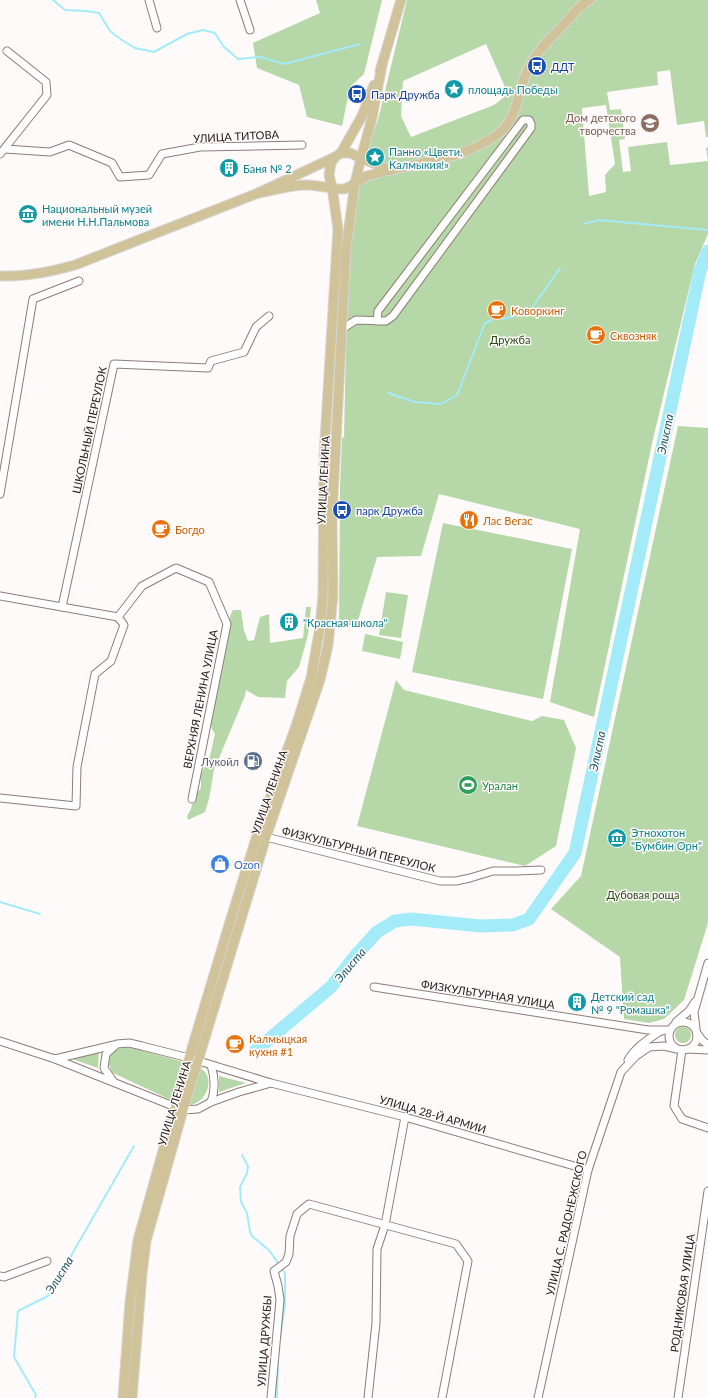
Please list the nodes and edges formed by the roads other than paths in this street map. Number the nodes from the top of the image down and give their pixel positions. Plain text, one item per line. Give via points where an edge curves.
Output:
1 (149, 0) edge
2 (240, 0) edge
3 (401, 0) edge
4 (590, 0) edge
5 (157, 28) dead end
6 (250, 30) dead end
7 (7, 51) dead end
8 (382, 65) junction
9 (302, 145) dead end
10 (2, 151) edge
11 (338, 155) junction
12 (361, 158) junction
13 (390, 170) junction
14 (355, 183) junction
15 (332, 187) junction
16 (258, 193) junction
17 (0, 276) edge
18 (79, 281) dead end
19 (269, 316) dead end
20 (376, 321) junction
21 (342, 329) junction
22 (0, 494) edge
23 (0, 596) edge
24 (62, 607) junction
25 (118, 617) junction
26 (0, 798) edge
27 (192, 799) dead end
28 (266, 837) junction
29 (541, 870) dead end
30 (708, 963) edge
31 (374, 988) dead end
32 (698, 997) junction
33 (675, 1024) junction
34 (670, 1030) junction
35 (696, 1031) junction
36 (0, 1041) edge
37 (117, 1044) junction
38 (708, 1045) edge
39 (682, 1049) junction
40 (708, 1050) edge
41 (189, 1058) junction
42 (55, 1059) junction
43 (199, 1061) junction
44 (211, 1065) junction
45 (621, 1072) junction
46 (113, 1081) junction
47 (271, 1083) junction
48 (211, 1102) junction
49 (179, 1108) junction
50 (405, 1117) junction
51 (708, 1128) edge
52 (588, 1170) junction
53 (708, 1191) edge
54 (385, 1225) junction
55 (47, 1261) dead end
56 (0, 1276) edge
57 (123, 1398) edge
58 (132, 1398) edge
59 (271, 1398) edge
60 (368, 1398) edge
61 (442, 1398) edge
62 (538, 1398) edge
63 (678, 1398) edge

1 - 5 street
2 - 6 street
3 - 8 main road
4 - 13 main road via 578,8 540,49 526,75 511,119 500,133 484,144 459,154
7 - 10 street, УЛИЦА ТИТОВА via 46,82 47,95
8 - 11 main road via 362,116
8 - 12 main road
9 - 10 street, УЛИЦА ТИТОВА via 200,147 162,154 149,175 120,177 112,163 70,145 50,152
11 - 12 main road via 350,153
11 - 15 main road via 331,163 329,175
11 - 16 main road
12 - 13 main road
12 - 14 main road
13 - 14 main road via 367,176
14 - 15 main road via 344,189
14 - 21 main road, УЛИЦА ЛЕНИНА via 346,249
15 - 16 main road via 306,185
15 - 41 main road, УЛИЦА ЛЕНИНА via 338,229 324,456 323,595 320,627 311,678 260,826
16 - 17 main road via 75,265 29,276
18 - 22 street via 33,299
19 - 24 street, ШКОЛЬНЫЙ ПЕРЕУЛОК via 256,327 244,352 211,361 208,368 114,364
20 - 20 street via 386,321 393,316 531,128 528,120 523,120 378,311
20 - 21 street via 356,320
21 - 28 main road, УЛИЦА ЛЕНИНА via 332,516 333,595 328,645 320,680
23 - 24 street
24 - 25 street
25 - 26 street via 124,626 111,661 95,674 77,767 76,806
25 - 27 street, ВЕРХНЯЯ ЛЕНИНА УЛИЦА via 142,586 176,568 209,582 226,624
28 - 29 street, ФИЗКУЛЬТУРНЫЙ ПЕРЕУЛОК via 440,881 456,881 492,871
28 - 43 main road, УЛИЦА ЛЕНИНА
30 - 32 street
31 - 34 street, ФИЗКУЛЬТУРНАЯ УЛИЦА via 648,1030
32 - 33 street via 689,1011
32 - 35 street via 694,1012
33 - 34 street
33 - 35 street via 689,1022
34 - 39 street via 670,1043
34 - 45 street via 659,1032 642,1044 631,1054
35 - 38 street
35 - 39 street via 696,1041 691,1048
36 - 42 street
37 - 41 street, УЛИЦА 28-Й АРМИИ via 135,1044
37 - 42 street, УЛИЦА 28-Й АРМИИ
37 - 46 street via 106,1054 104,1068
39 - 40 street
39 - 45 street, УЛИЦА С. РАДОНЕЖСКОГО via 664,1046 649,1048 636,1056
39 - 51 street via 674,1106 682,1118
41 - 43 street, УЛИЦА 28-Й АРМИИ
41 - 49 main road, УЛИЦА ЛЕНИНА
42 - 46 street
43 - 44 street, УЛИЦА 28-Й АРМИИ
43 - 49 main road, УЛИЦА ЛЕНИНА
44 - 47 street, УЛИЦА 28-Й АРМИИ
44 - 48 street via 215,1078
45 - 52 street, УЛИЦА С. РАДОНЕЖСКОГО
46 - 49 street
47 - 48 street
47 - 50 street, УЛИЦА 28-Й АРМИИ
48 - 49 street via 198,1109
49 - 57 main road, УЛИЦА ЛЕНИНА via 138,1240 130,1302
49 - 58 main road, УЛИЦА ЛЕНИНА via 146,1241
50 - 52 street, УЛИЦА 28-Й АРМИИ
50 - 54 street
52 - 62 street, УЛИЦА С. РАДОНЕЖСКОГО
53 - 63 street, РОДНИКОВАЯ УЛИЦА
54 - 59 street, УЛИЦА ДРУЖБЫ via 309,1204 297,1214 286,1262 274,1271 280,1300
54 - 60 street via 377,1249 376,1323
54 - 61 street via 456,1244 468,1261
55 - 56 street

